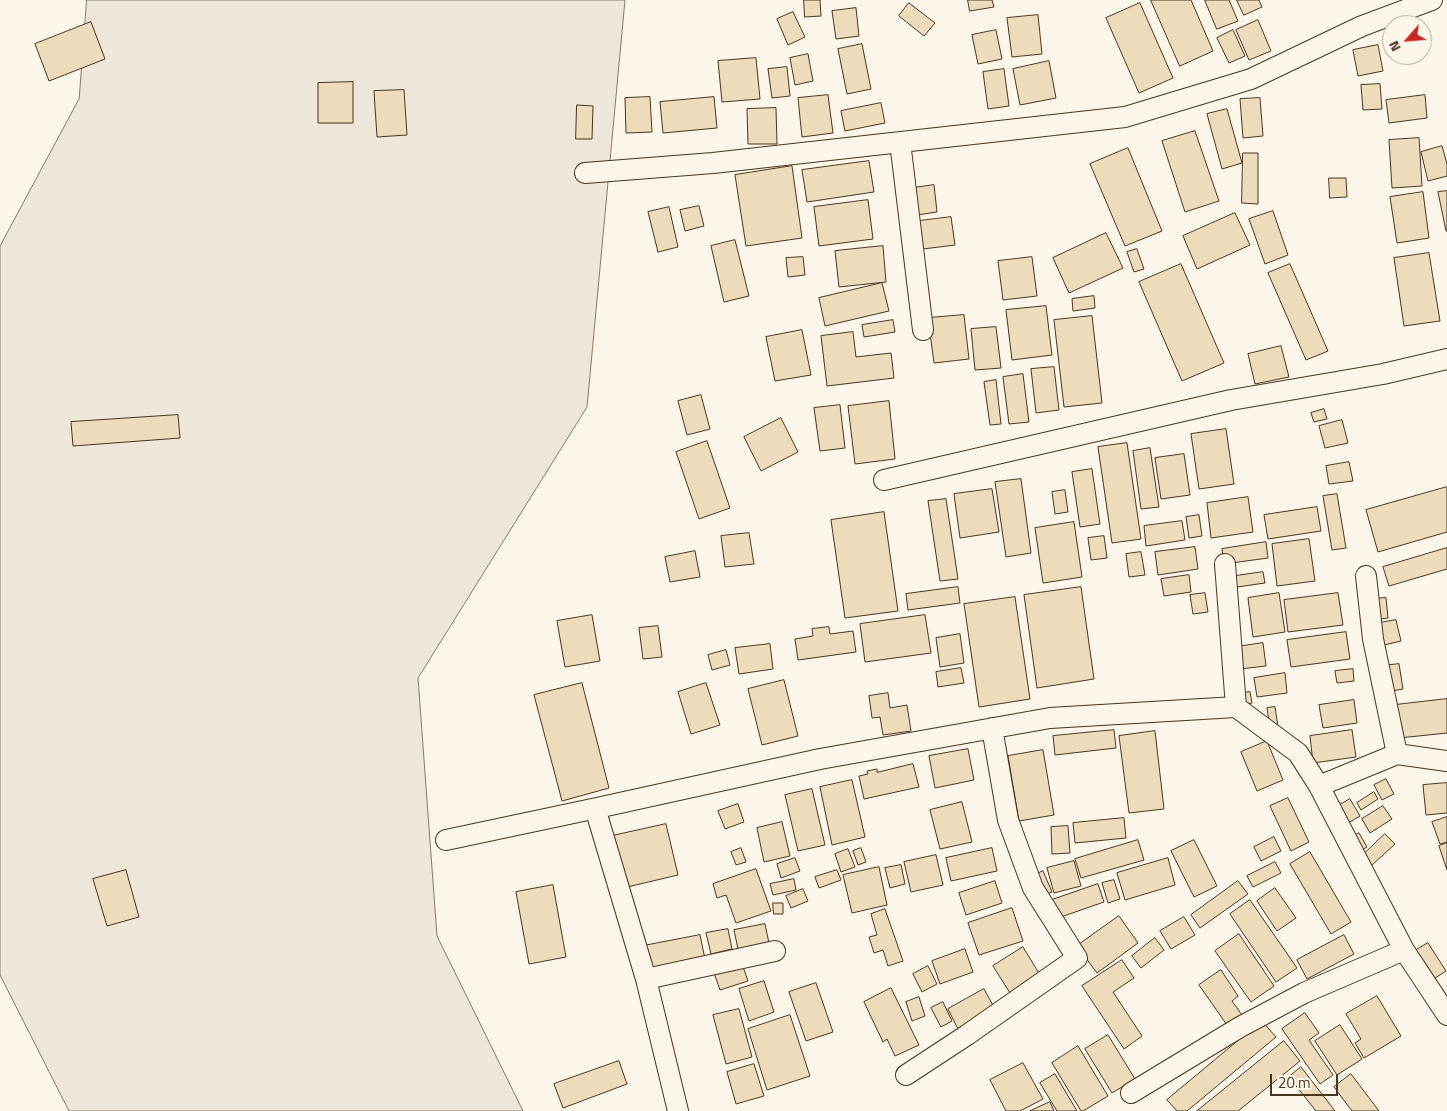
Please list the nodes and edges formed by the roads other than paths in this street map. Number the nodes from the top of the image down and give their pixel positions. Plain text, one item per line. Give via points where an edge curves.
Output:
1 (1432, 0) edge
2 (900, 142) junction
3 (585, 173) dead end
4 (922, 330) dead end
5 (1447, 359) edge
6 (884, 480) dead end
7 (1225, 564) dead end
8 (1366, 576) dead end
9 (1236, 707) junction
10 (992, 728) junction
11 (1397, 754) junction
12 (1447, 761) edge
13 (1318, 786) junction
14 (597, 808) junction
15 (446, 840) dead end
16 (1404, 950) junction
17 (775, 951) dead end
18 (646, 979) junction
19 (1447, 1015) edge
20 (906, 1075) dead end
21 (1131, 1092) dead end
22 (678, 1111) edge

1 - 2 street via 1362,26 1251,79 1125,117
2 - 3 street via 713,163
2 - 4 street
5 - 6 street via 1384,374 1230,400
7 - 9 street
8 - 11 street via 1373,639
9 - 10 street via 1050,718
9 - 13 street via 1298,753
10 - 14 street via 820,759
10 - 20 street via 1008,820 1033,888 1077,958
11 - 12 street
11 - 13 street
13 - 16 street
14 - 15 street
14 - 18 street
16 - 19 street
16 - 21 street via 1304,993
17 - 18 street
18 - 22 street

